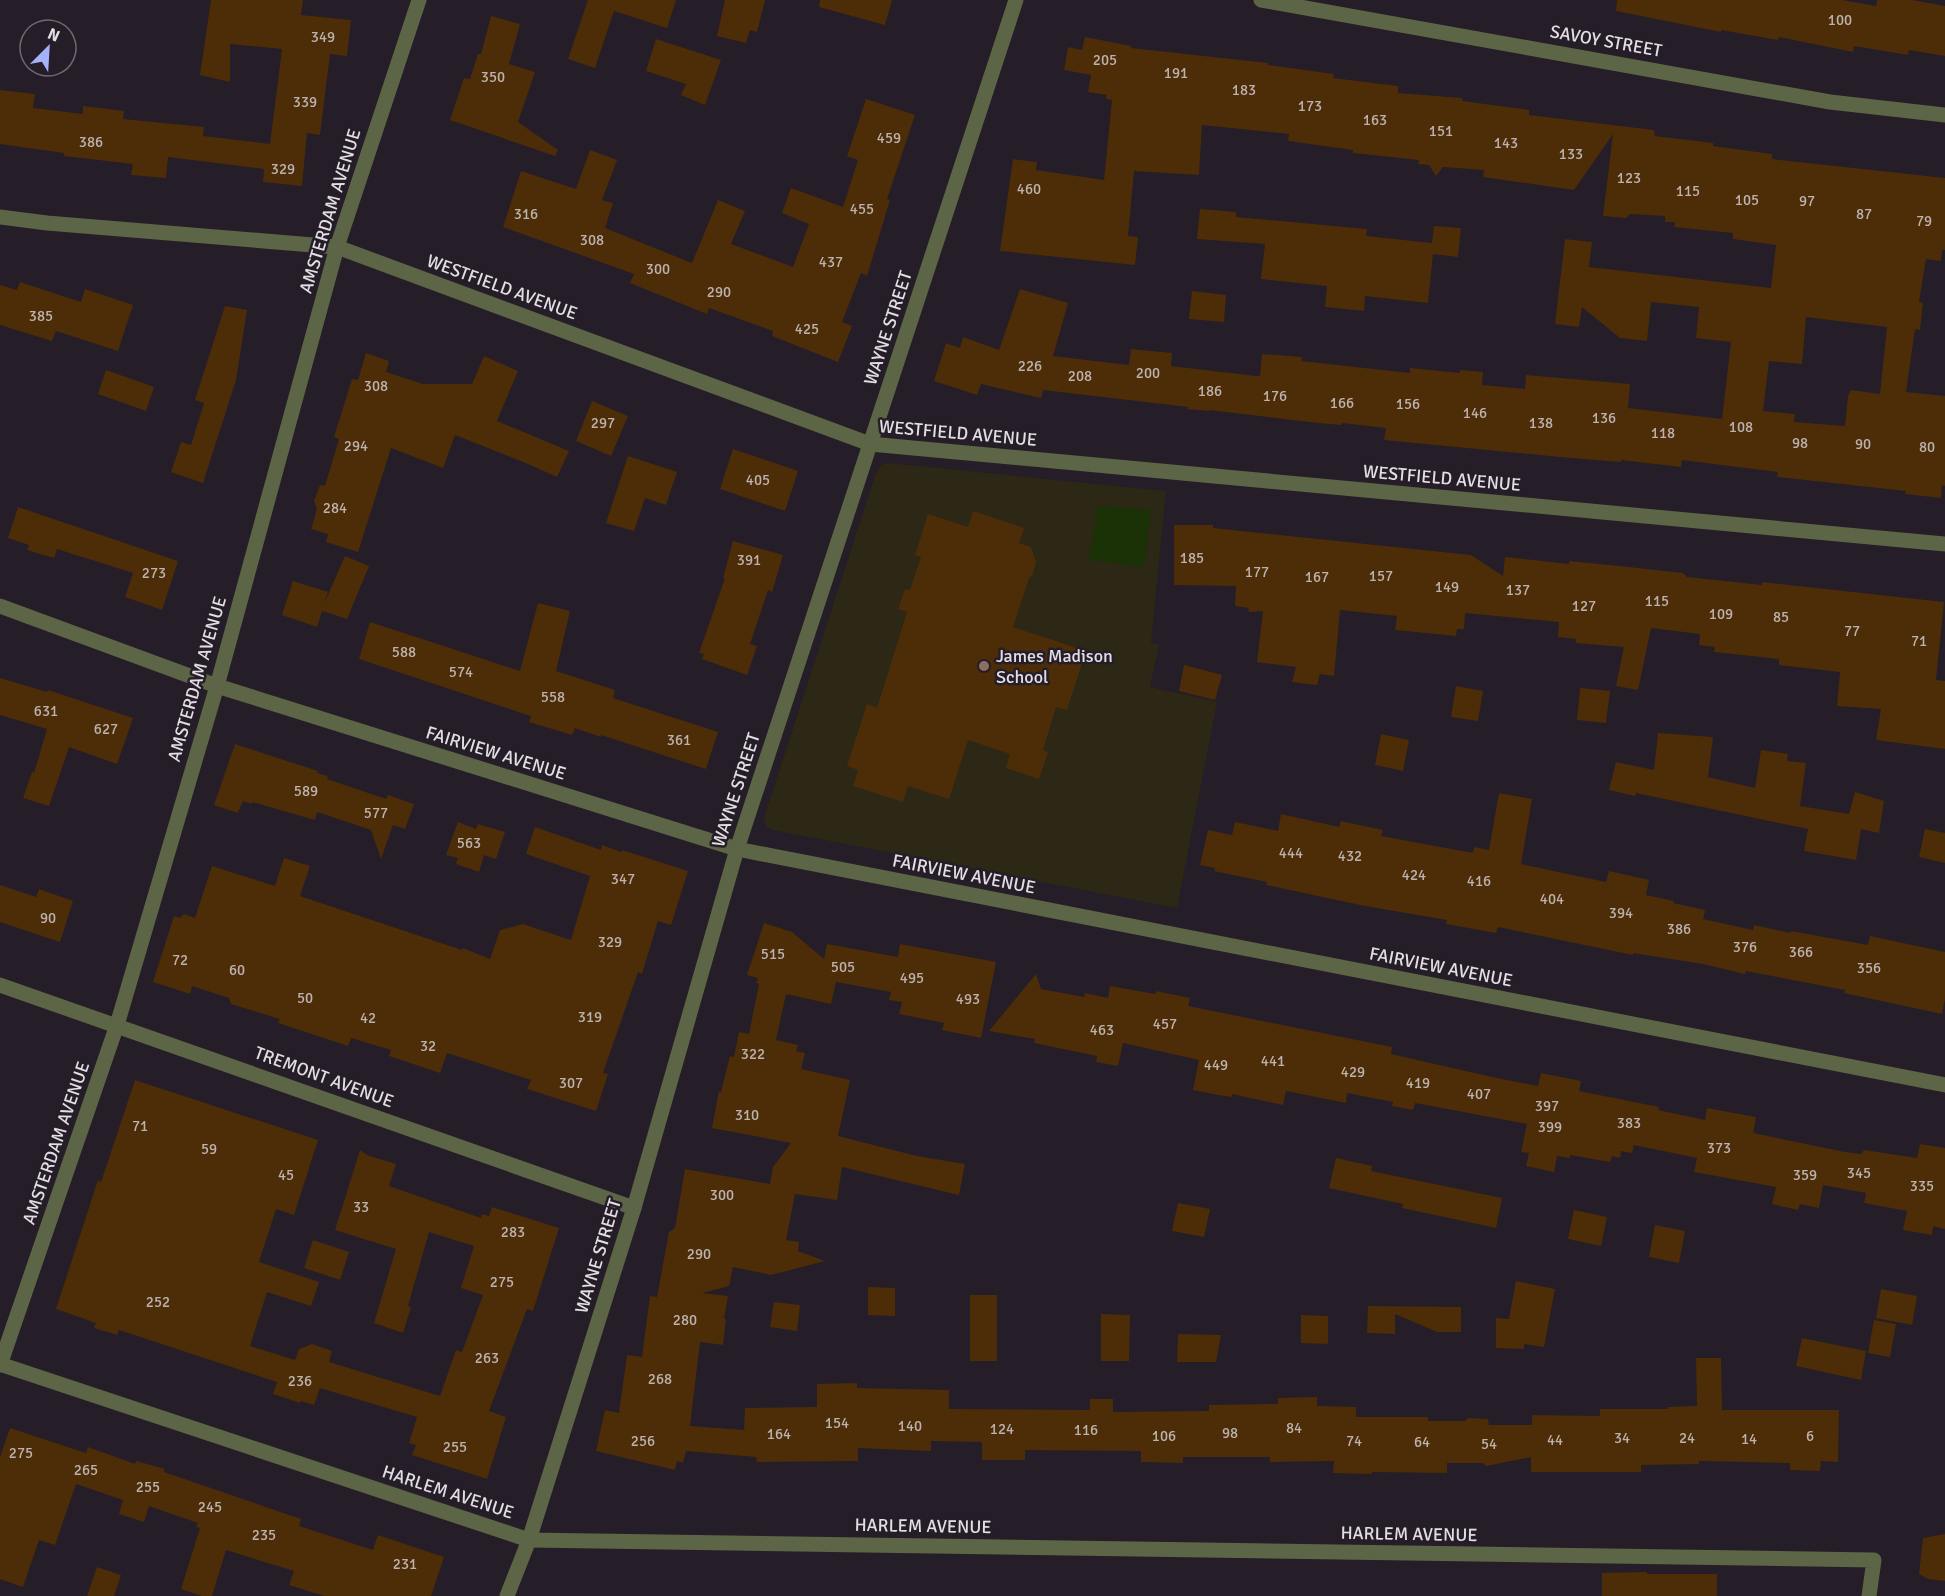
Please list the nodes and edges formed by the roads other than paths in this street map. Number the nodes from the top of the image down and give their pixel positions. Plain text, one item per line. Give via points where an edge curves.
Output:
1 (419, 0) edge
2 (1016, 0) edge
3 (1261, 0) edge
4 (1945, 115) edge
5 (0, 217) edge
6 (337, 247) junction
7 (870, 444) junction
8 (1945, 544) edge
9 (0, 606) edge
10 (217, 686) junction
11 (737, 849) junction
12 (0, 985) edge
13 (117, 1025) junction
14 (1945, 1085) edge
15 (634, 1208) junction
16 (0, 1365) edge
17 (529, 1540) junction
18 (507, 1596) edge
19 (1869, 1596) edge

1 - 6 street, AMSTERDAM AVENUE
2 - 7 street, WAYNE STREET
3 - 4 street, SAVOY STREET via 1830,102
5 - 6 street, WESTFIELD AVENUE
6 - 7 street, WESTFIELD AVENUE
6 - 10 street, AMSTERDAM AVENUE
7 - 8 street, WESTFIELD AVENUE
7 - 11 street, WAYNE STREET
9 - 10 street, FAIRVIEW AVENUE
10 - 11 street, FAIRVIEW AVENUE
10 - 13 street, AMSTERDAM AVENUE
11 - 14 street, FAIRVIEW AVENUE
11 - 15 street, WAYNE STREET
12 - 13 street, TREMONT AVENUE
13 - 15 street, TREMONT AVENUE
13 - 16 street, AMSTERDAM AVENUE
15 - 17 street, WAYNE STREET
16 - 17 street, HARLEM AVENUE
17 - 18 street, WAYNE STREET
17 - 19 street, HARLEM AVENUE via 1874,1560

